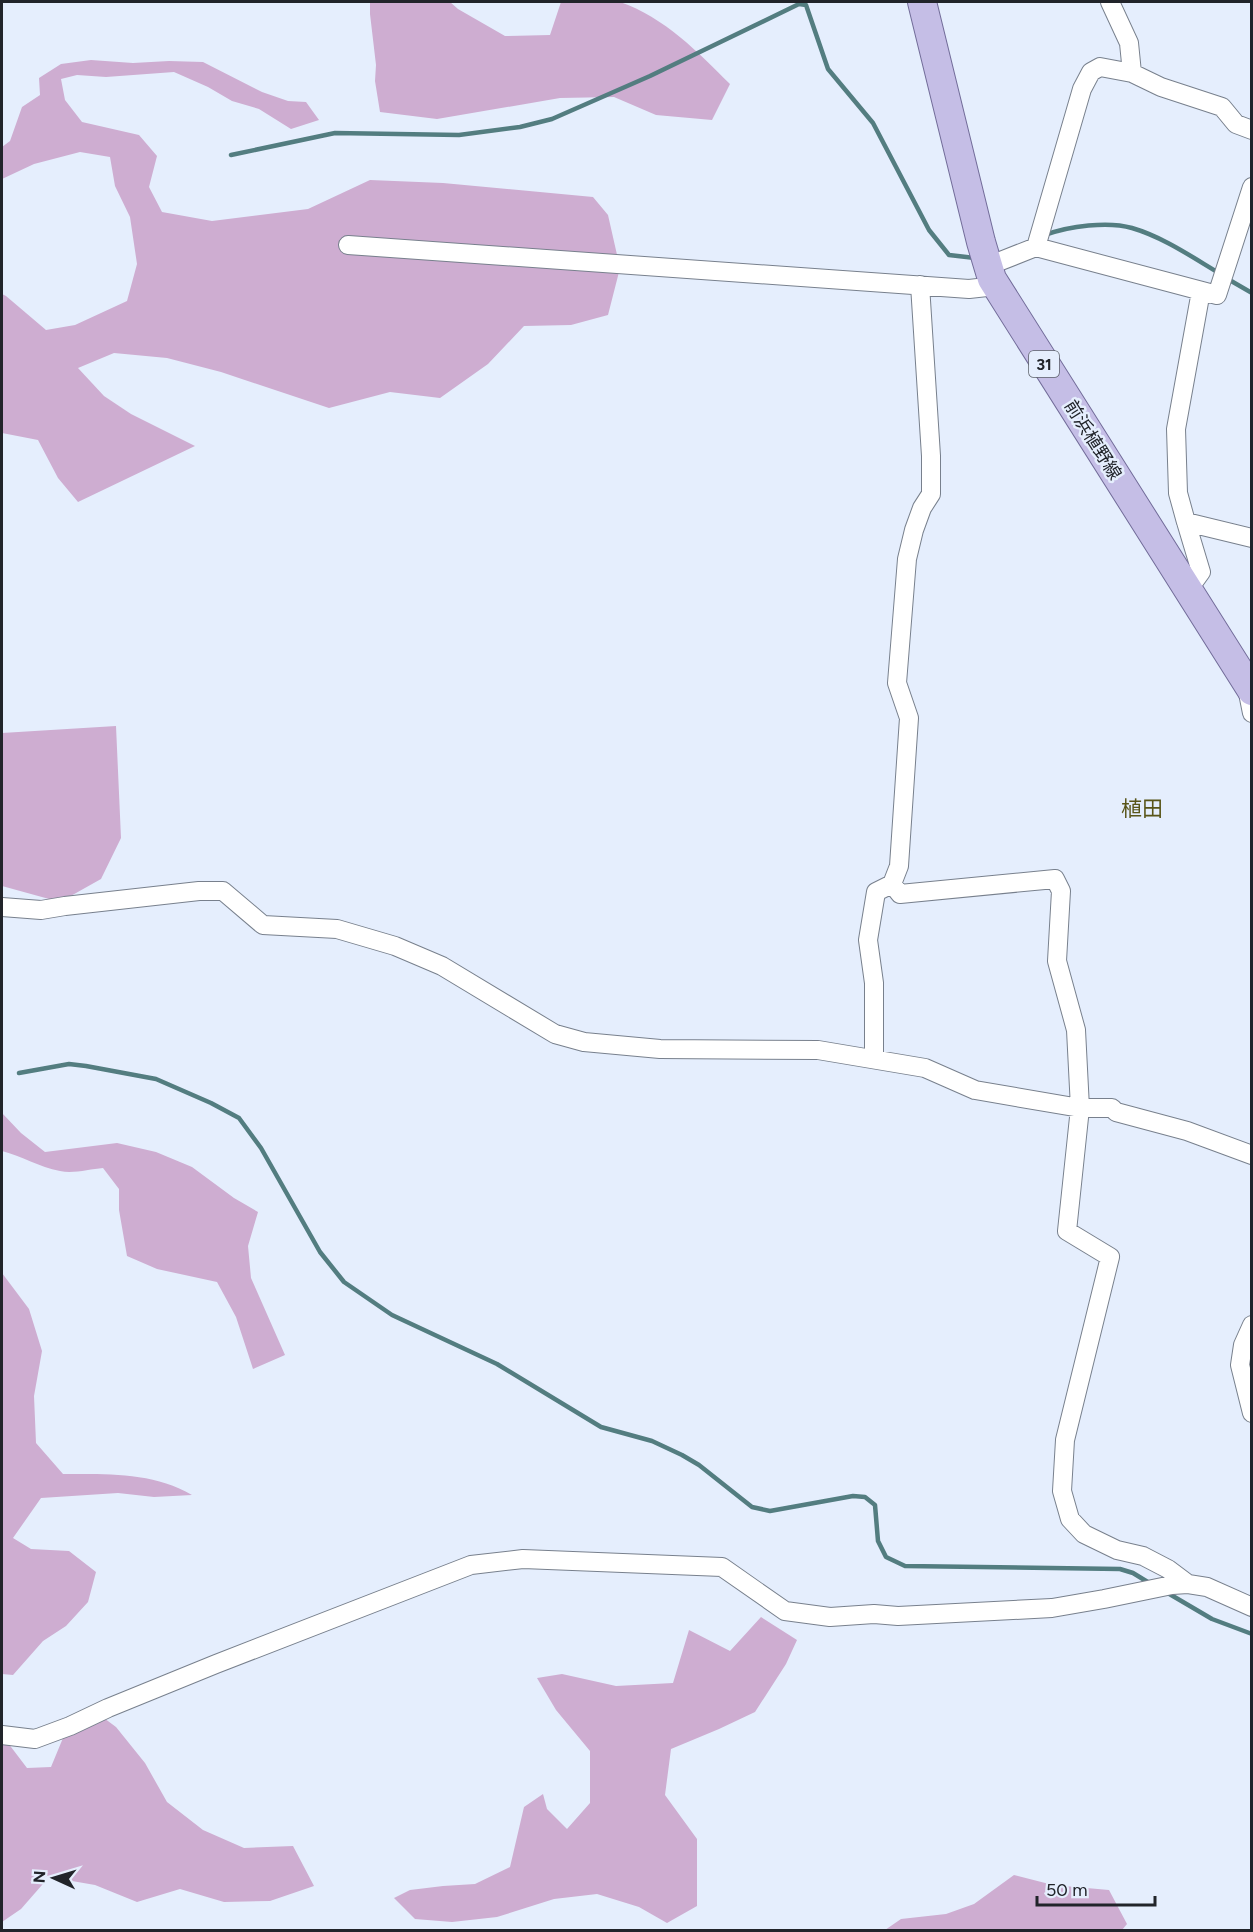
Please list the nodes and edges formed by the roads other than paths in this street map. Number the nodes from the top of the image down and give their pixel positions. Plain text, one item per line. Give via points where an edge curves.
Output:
1 (922, 2) edge
2 (1110, 2) edge
3 (1132, 73) junction
4 (1251, 130) edge
5 (1251, 187) edge
6 (348, 245) dead end
7 (1036, 247) junction
8 (992, 276) junction
9 (920, 285) junction
10 (1201, 291) junction
11 (1186, 522) junction
12 (1251, 537) edge
13 (1188, 590) junction
14 (1249, 684) edge
15 (1251, 713) edge
16 (892, 884) junction
17 (2, 907) edge
18 (874, 1058) junction
19 (1080, 1108) junction
20 (1251, 1155) edge
21 (1251, 1325) edge
22 (1251, 1413) edge
23 (1188, 1584) junction
24 (1251, 1607) edge
25 (2, 1735) edge

1 - 8 main road, 前浜植野線 / 31
2 - 3 street via 1129,43
3 - 4 street via 1222,107 1236,124
3 - 7 street via 1100,67 1091,72 1082,89
5 - 10 street via 1217,295
6 - 9 street
7 - 8 street
7 - 10 street
8 - 9 street via 969,288
8 - 13 main road, 前浜植野線 / 31
9 - 16 street via 931,494 914,530 907,559 897,683 909,718 899,866
10 - 11 street via 1176,429 1178,493
11 - 12 street
11 - 13 street via 1201,572
13 - 14 main road, 前浜植野線 / 31
14 - 15 street
16 - 18 street via 876,892 868,940 874,983
16 - 19 street via 900,894 1055,879 1061,891 1057,961 1076,1030
17 - 18 street via 41,910 223,891 263,925 337,929 394,946 442,966 555,1034 584,1042 660,1049 818,1050
18 - 19 street via 925,1068 975,1090
19 - 20 street via 1112,1108
19 - 23 street via 1067,1231 1110,1257 1065,1440 1062,1491 1070,1519 1084,1534 1117,1550 1143,1556
21 - 22 street via 1240,1365
23 - 24 street via 1207,1587
23 - 25 street via 1052,1608 830,1617 785,1611 722,1567 523,1559 471,1565 35,1739

